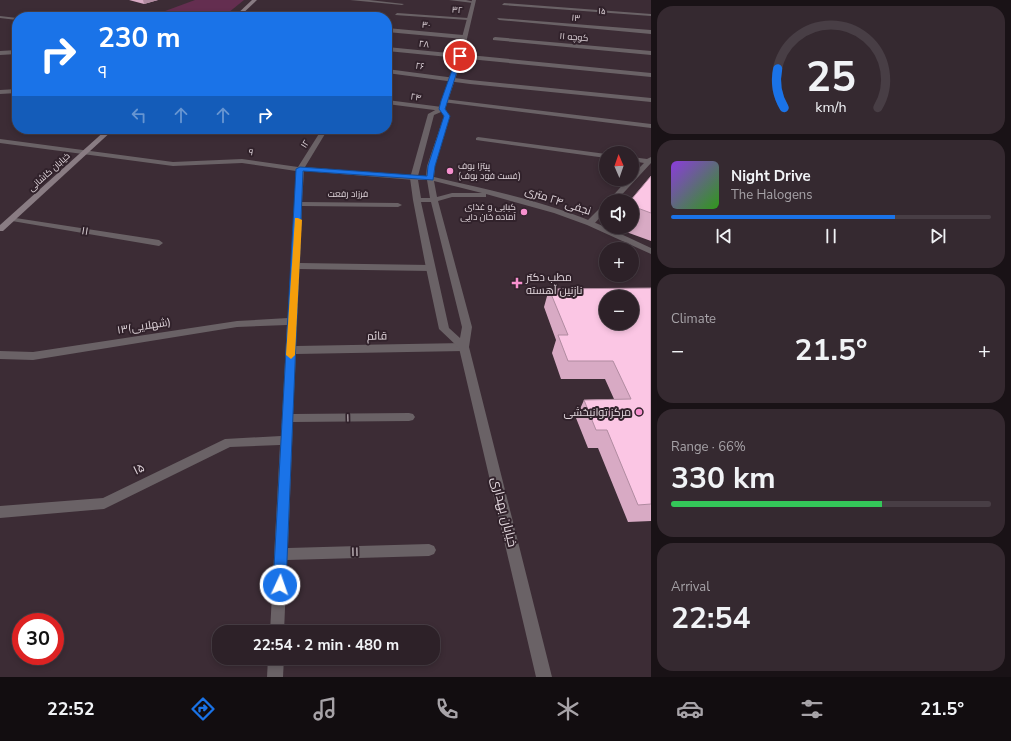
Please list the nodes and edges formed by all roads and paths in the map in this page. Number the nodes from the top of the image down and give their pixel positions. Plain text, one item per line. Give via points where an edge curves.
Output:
1 (255, 0) edge
2 (352, 0) edge
3 (451, 0) edge
4 (473, 1) edge
5 (404, 2) edge
6 (504, 4) dead end
7 (242, 12) edge
8 (397, 14) junction
9 (651, 15) edge
10 (0, 17) edge
11 (12, 18) edge
12 (394, 19) dead end
13 (468, 19) junction
14 (499, 19) dead end
15 (392, 30) edge
16 (651, 32) edge
17 (463, 37) junction
18 (495, 39) dead end
19 (392, 49) edge
20 (12, 52) edge
21 (651, 52) edge
22 (0, 53) edge
23 (460, 56) junction
24 (392, 72) edge
25 (651, 75) edge
26 (451, 79) junction
27 (12, 91) edge
28 (0, 92) edge
29 (651, 100) edge
30 (392, 102) edge
31 (443, 105) junction
32 (651, 126) edge
33 (106, 134) edge
34 (322, 134) edge
35 (478, 139) dead end
36 (0, 142) edge
37 (86, 152) junction
38 (599, 155) edge
39 (639, 159) edge
40 (650, 160) edge
41 (300, 169) junction
42 (414, 178) junction
43 (430, 178) junction
44 (618, 194) edge
45 (501, 195) junction
46 (417, 200) junction
47 (434, 200) junction
48 (299, 204) junction
49 (398, 205) dead end
50 (599, 214) edge
51 (12, 219) junction
52 (590, 223) junction
53 (0, 229) edge
54 (159, 243) dead end
55 (651, 251) edge
56 (295, 266) junction
57 (430, 268) junction
58 (292, 321) junction
59 (464, 347) junction
60 (291, 350) junction
61 (0, 355) edge
62 (408, 417) dead end
63 (288, 418) junction
64 (287, 440) junction
65 (0, 512) edge
66 (429, 550) dead end
67 (281, 554) junction
68 (277, 625) edge
69 (276, 665) edge
70 (275, 677) edge
71 (544, 677) edge

1 - 7 main road
2 - 5 street
3 - 4 street
4 - 13 street, خیابان بهداری
5 - 8 street
6 - 9 street, ۱۵
8 - 12 street
8 - 13 street, ۳۲
10 - 11 street
13 - 17 street, خیابان بهداری
14 - 16 street, ۱۳
15 - 17 street, ۳۰
17 - 23 street, خیابان بهداری
18 - 21 street, کوچه ۱۱
19 - 23 street, ۲۸
20 - 22 street
23 - 25 street, ۲۸
23 - 26 street, خیابان بهداری
24 - 26 street, ۲۶
26 - 29 street, ۲۶
26 - 31 street, خیابان بهداری
27 - 28 street
30 - 31 street, ۲۴
31 - 32 street, ۲۴
31 - 42 street, خیابان بهداری via 432,114
31 - 43 street, خیابان بهداری via 447,116 431,166
33 - 37 main road, خیابان کاشانی
34 - 41 street, ۱۲
35 - 38 street
36 - 37 street, ۹
37 - 41 street, ۹ via 174,164 242,161
37 - 51 main road, خیابان کاشانی
39 - 40 street
40 - 44 street
41 - 42 street, ۹
41 - 48 street
42 - 43 street, ۹
42 - 46 street, خیابان بهداری
43 - 45 street, نجفی ۲۴ متری
43 - 47 street, خیابان بهداری
45 - 47 street, نجفی ۲۴ متری via 452,195
45 - 52 street, نجفی ۲۴ متری
46 - 47 street, نجفی ۲۴ متری
46 - 57 street, خیابان بهداری
47 - 59 street, خیابان بهداری via 467,327
48 - 49 street, فرزاد رفعت
48 - 56 street
50 - 52 street
51 - 53 main road, خیابان کاشانی
51 - 54 street, ۱۱
52 - 55 street, نجفی ۲۴ متری
56 - 57 street
56 - 58 street
57 - 59 street, خیابان بهداری via 444,329
58 - 60 street
58 - 61 street, ۱۳(شهلایی) via 237,324 33,356
59 - 60 street, قائم
59 - 71 street, خیابان بهداری
60 - 63 street
62 - 63 street, ۱
63 - 64 street
64 - 65 street, ۱۵ via 229,442 104,503
64 - 67 street
66 - 67 street, ۱۱
67 - 68 street
69 - 70 street

